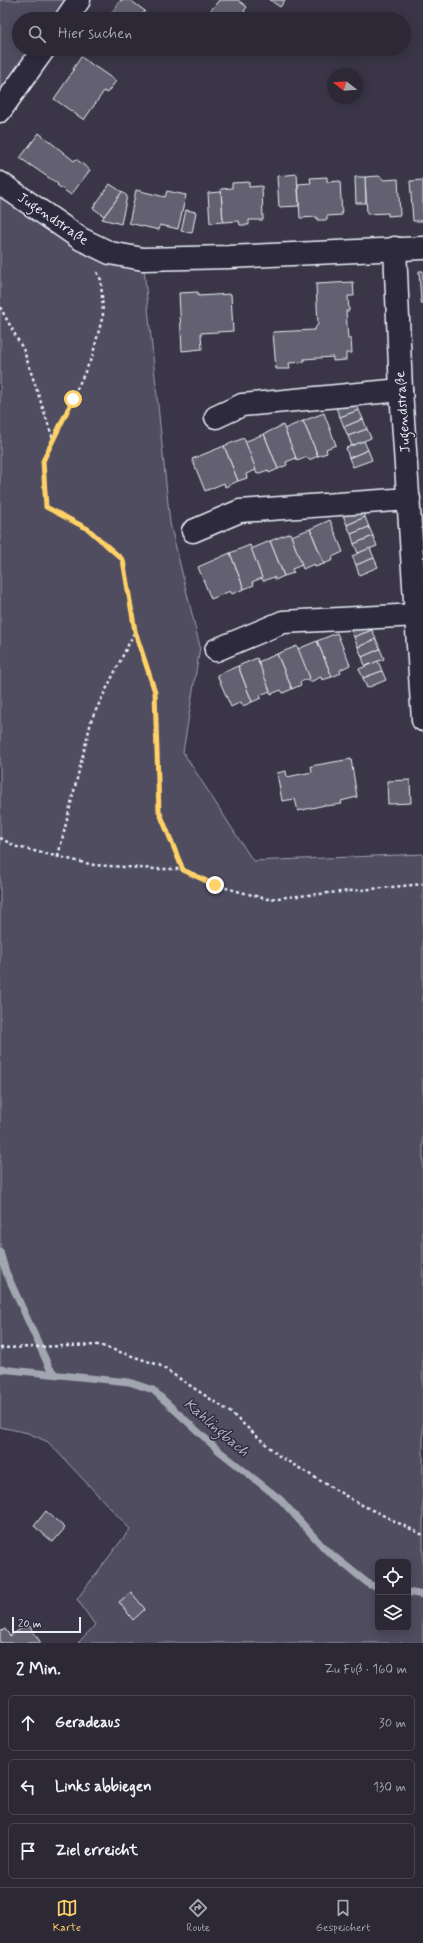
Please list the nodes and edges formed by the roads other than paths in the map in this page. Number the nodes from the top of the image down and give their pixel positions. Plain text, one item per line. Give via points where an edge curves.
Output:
1 (79, 0) edge
2 (71, 12) edge
3 (39, 56) edge
4 (1, 106) edge
5 (0, 183) edge
6 (395, 248) junction
7 (423, 248) edge
8 (401, 390) junction
9 (216, 417) dead end
10 (409, 499) junction
11 (192, 531) dead end
12 (417, 615) junction
13 (216, 650) dead end
14 (423, 720) edge

1 - 2 street
3 - 4 street
5 - 6 street, Jugendstraße via 81,239 110,253 144,259
6 - 7 street, Jugendstraße
6 - 8 street, Jugendstraße
8 - 9 street via 242,405
8 - 10 street, Jugendstraße
10 - 11 street via 240,511
10 - 12 street, Jugendstraße
12 - 13 street via 283,622
12 - 14 street, Jugendstraße

